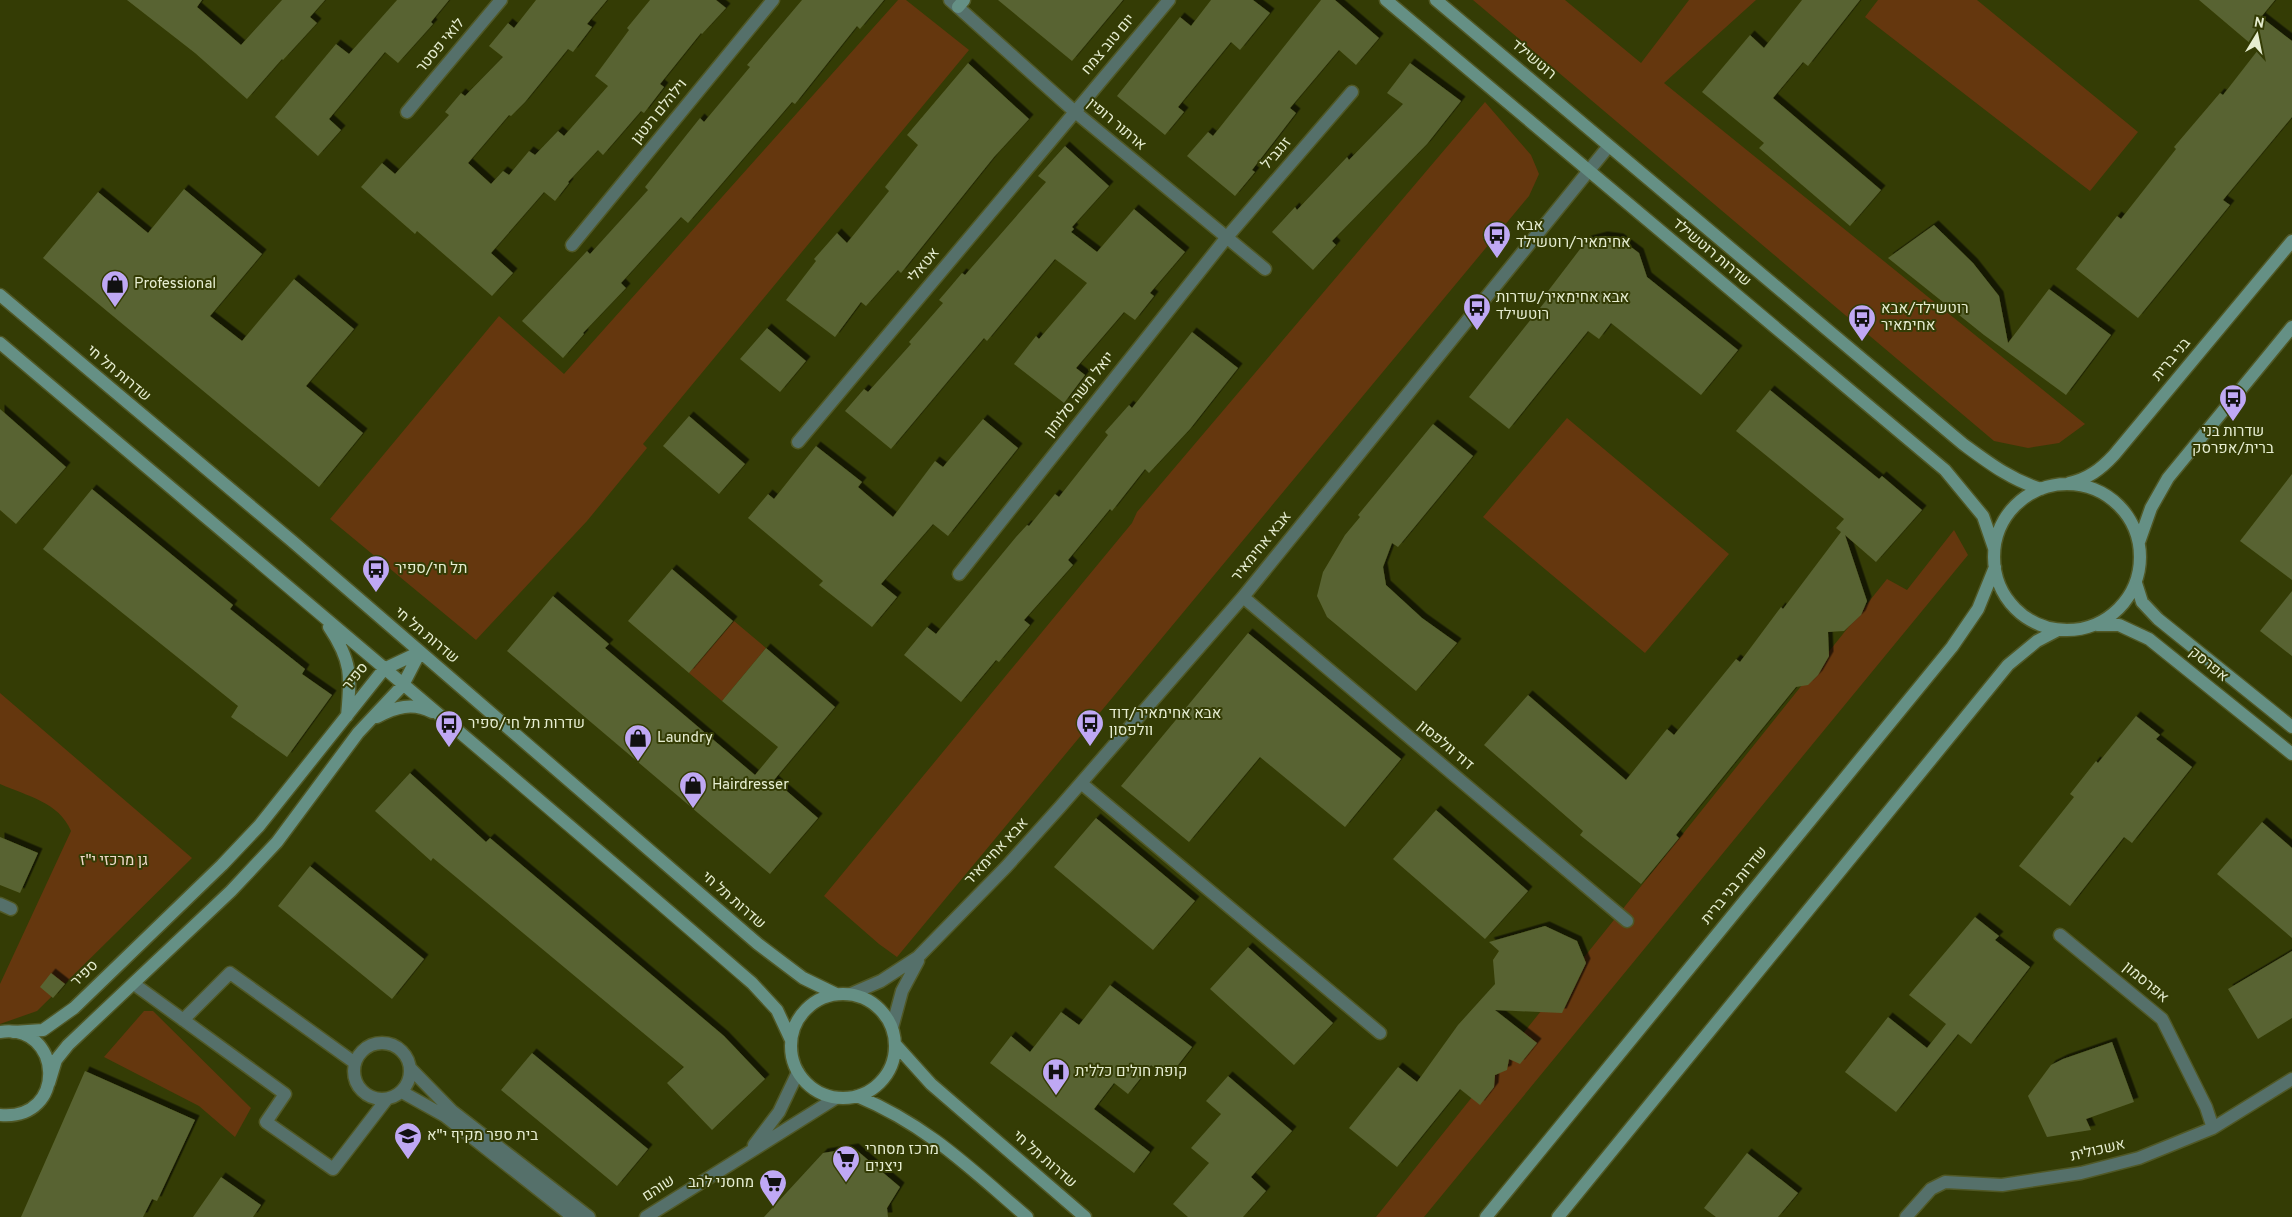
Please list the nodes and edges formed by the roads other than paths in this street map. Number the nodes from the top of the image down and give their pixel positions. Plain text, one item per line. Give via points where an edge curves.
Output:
1 (500, 0) edge
2 (773, 0) edge
3 (1169, 0) edge
4 (1386, 0) edge
5 (1436, 0) edge
6 (958, 2) edge
7 (1352, 92) dead end
8 (1074, 111) junction
9 (407, 112) dead end
10 (1608, 147) junction
11 (1589, 170) junction
12 (1227, 237) junction
13 (2292, 241) edge
14 (572, 245) dead end
15 (1265, 269) dead end
16 (0, 295) edge
17 (2292, 327) edge
18 (0, 343) edge
19 (798, 442) dead end
20 (2066, 484) junction
21 (2041, 489) junction
22 (2139, 542) junction
23 (1994, 548) junction
24 (1995, 567) junction
25 (959, 574) dead end
26 (2136, 583) junction
27 (1243, 597) junction
28 (321, 614) junction
29 (2094, 625) junction
30 (2058, 630) junction
31 (420, 652) junction
32 (384, 669) junction
33 (403, 685) junction
34 (347, 716) junction
35 (445, 719) junction
36 (2292, 727) edge
37 (358, 733) junction
38 (2292, 754) edge
39 (1081, 782) junction
40 (1627, 921) dead end
41 (2060, 935) dead end
42 (923, 952) junction
43 (134, 984) junction
44 (836, 994) junction
45 (851, 994) junction
46 (184, 1020) junction
47 (892, 1028) junction
48 (0, 1032) edge
49 (14, 1032) junction
50 (1380, 1033) dead end
51 (791, 1040) junction
52 (895, 1044) junction
53 (355, 1063) junction
54 (411, 1069) junction
55 (798, 1072) junction
56 (2292, 1079) edge
57 (49, 1083) junction
58 (402, 1092) junction
59 (857, 1096) junction
60 (836, 1098) junction
61 (386, 1100) junction
62 (0, 1115) edge
63 (2213, 1128) junction
64 (741, 1157) junction
65 (573, 1217) edge
66 (588, 1217) edge
67 (646, 1217) edge
68 (1027, 1217) edge
69 (1085, 1217) edge
70 (1486, 1217) edge
71 (1558, 1217) edge
72 (1906, 1217) edge

1 - 9 street, לואי פסטר
2 - 14 street, וילהלם רנטגן
3 - 8 street, יום טוב צמח
4 - 11 main road, שדרות רוטשילד
5 - 10 main road, רוטשילד
6 - 8 street, ארתור רופין
7 - 12 street, זנגביל
8 - 12 street, ארתור רופין
8 - 19 street, אטאלי
10 - 11 street, אבא אחימאיר
10 - 21 main road, שדרות רוטשילד via 1963,444 2002,473
11 - 23 main road, שדרות רוטשילד via 1944,470 1983,516
11 - 27 street, אבא אחימאיר
12 - 15 street, ארתור רופין
12 - 25 street, יואל משה סלומון
13 - 20 main road, בני ברית via 2102,468 2082,480
16 - 31 main road, שדרות תל חי
17 - 22 main road via 2168,478 2151,508
18 - 28 main road
20 - 21 main road
20 - 22 main road via 2091,488 2113,500 2130,518
21 - 23 main road via 2024,498 2010,512
22 - 26 main road via 2140,570
23 - 24 main road
24 - 30 main road via 2009,602 2040,625
24 - 70 main road, שדרות בני ברית via 1978,609 1952,647
26 - 29 main road via 2120,609
26 - 36 main road, אפרסק via 2142,602 2154,614
27 - 39 street, אבא אחימאיר
27 - 40 street, דוד וולפסון
28 - 32 main road
28 - 34 main road via 347,660 350,674
29 - 30 main road
29 - 38 main road, אפרסק via 2119,625 2149,639
30 - 71 main road via 2037,641 2002,672
31 - 32 main road, ספיר
31 - 33 main road
31 - 44 main road, שדרות תל חי via 758,944 803,978
32 - 33 main road
32 - 34 main road, ספיר
33 - 35 main road
33 - 37 main road
34 - 49 main road, ספיר via 259,826 81,1001 43,1030
35 - 37 main road via 424,708 405,706 390,709 376,717
35 - 51 main road via 752,983 777,1010
37 - 43 main road via 277,842
39 - 42 street, אבא אחימאיר via 1006,867
39 - 50 street
41 - 63 street, אפרסמון via 2162,1019 2206,1107
42 - 45 street, אבא אחימאיר via 892,975
42 - 47 street, אבא אחימאיר via 906,982
43 - 46 street
43 - 57 main road via 68,1045 56,1060
44 - 45 main road
44 - 51 main road via 817,1000 806,1009
45 - 47 main road via 877,1006
46 - 53 street via 230,973
46 - 61 street via 285,1094 266,1122 333,1169
47 - 52 main road
48 - 49 main road, ספיר
49 - 57 main road via 27,1036 46,1055
51 - 55 main road via 792,1059
52 - 59 main road via 894,1060 884,1079 872,1090
52 - 69 main road, שדרות תל חי via 931,1084
53 - 54 street via 365,1049 386,1043 402,1052
53 - 61 street via 356,1082 361,1091 369,1097
54 - 58 street
54 - 66 street via 452,1111
55 - 60 main road via 816,1091
55 - 64 street, שוהם via 779,1112
56 - 63 street, אשכולית
57 - 62 main road via 37,1105 26,1112
58 - 61 street
58 - 65 street via 445,1116
59 - 60 main road
59 - 68 main road via 902,1118 941,1143
60 - 64 street, שוהם
63 - 72 street, אשכולית via 2139,1158 2081,1173 2002,1185 1945,1182 1925,1194
64 - 67 street, שוהם

